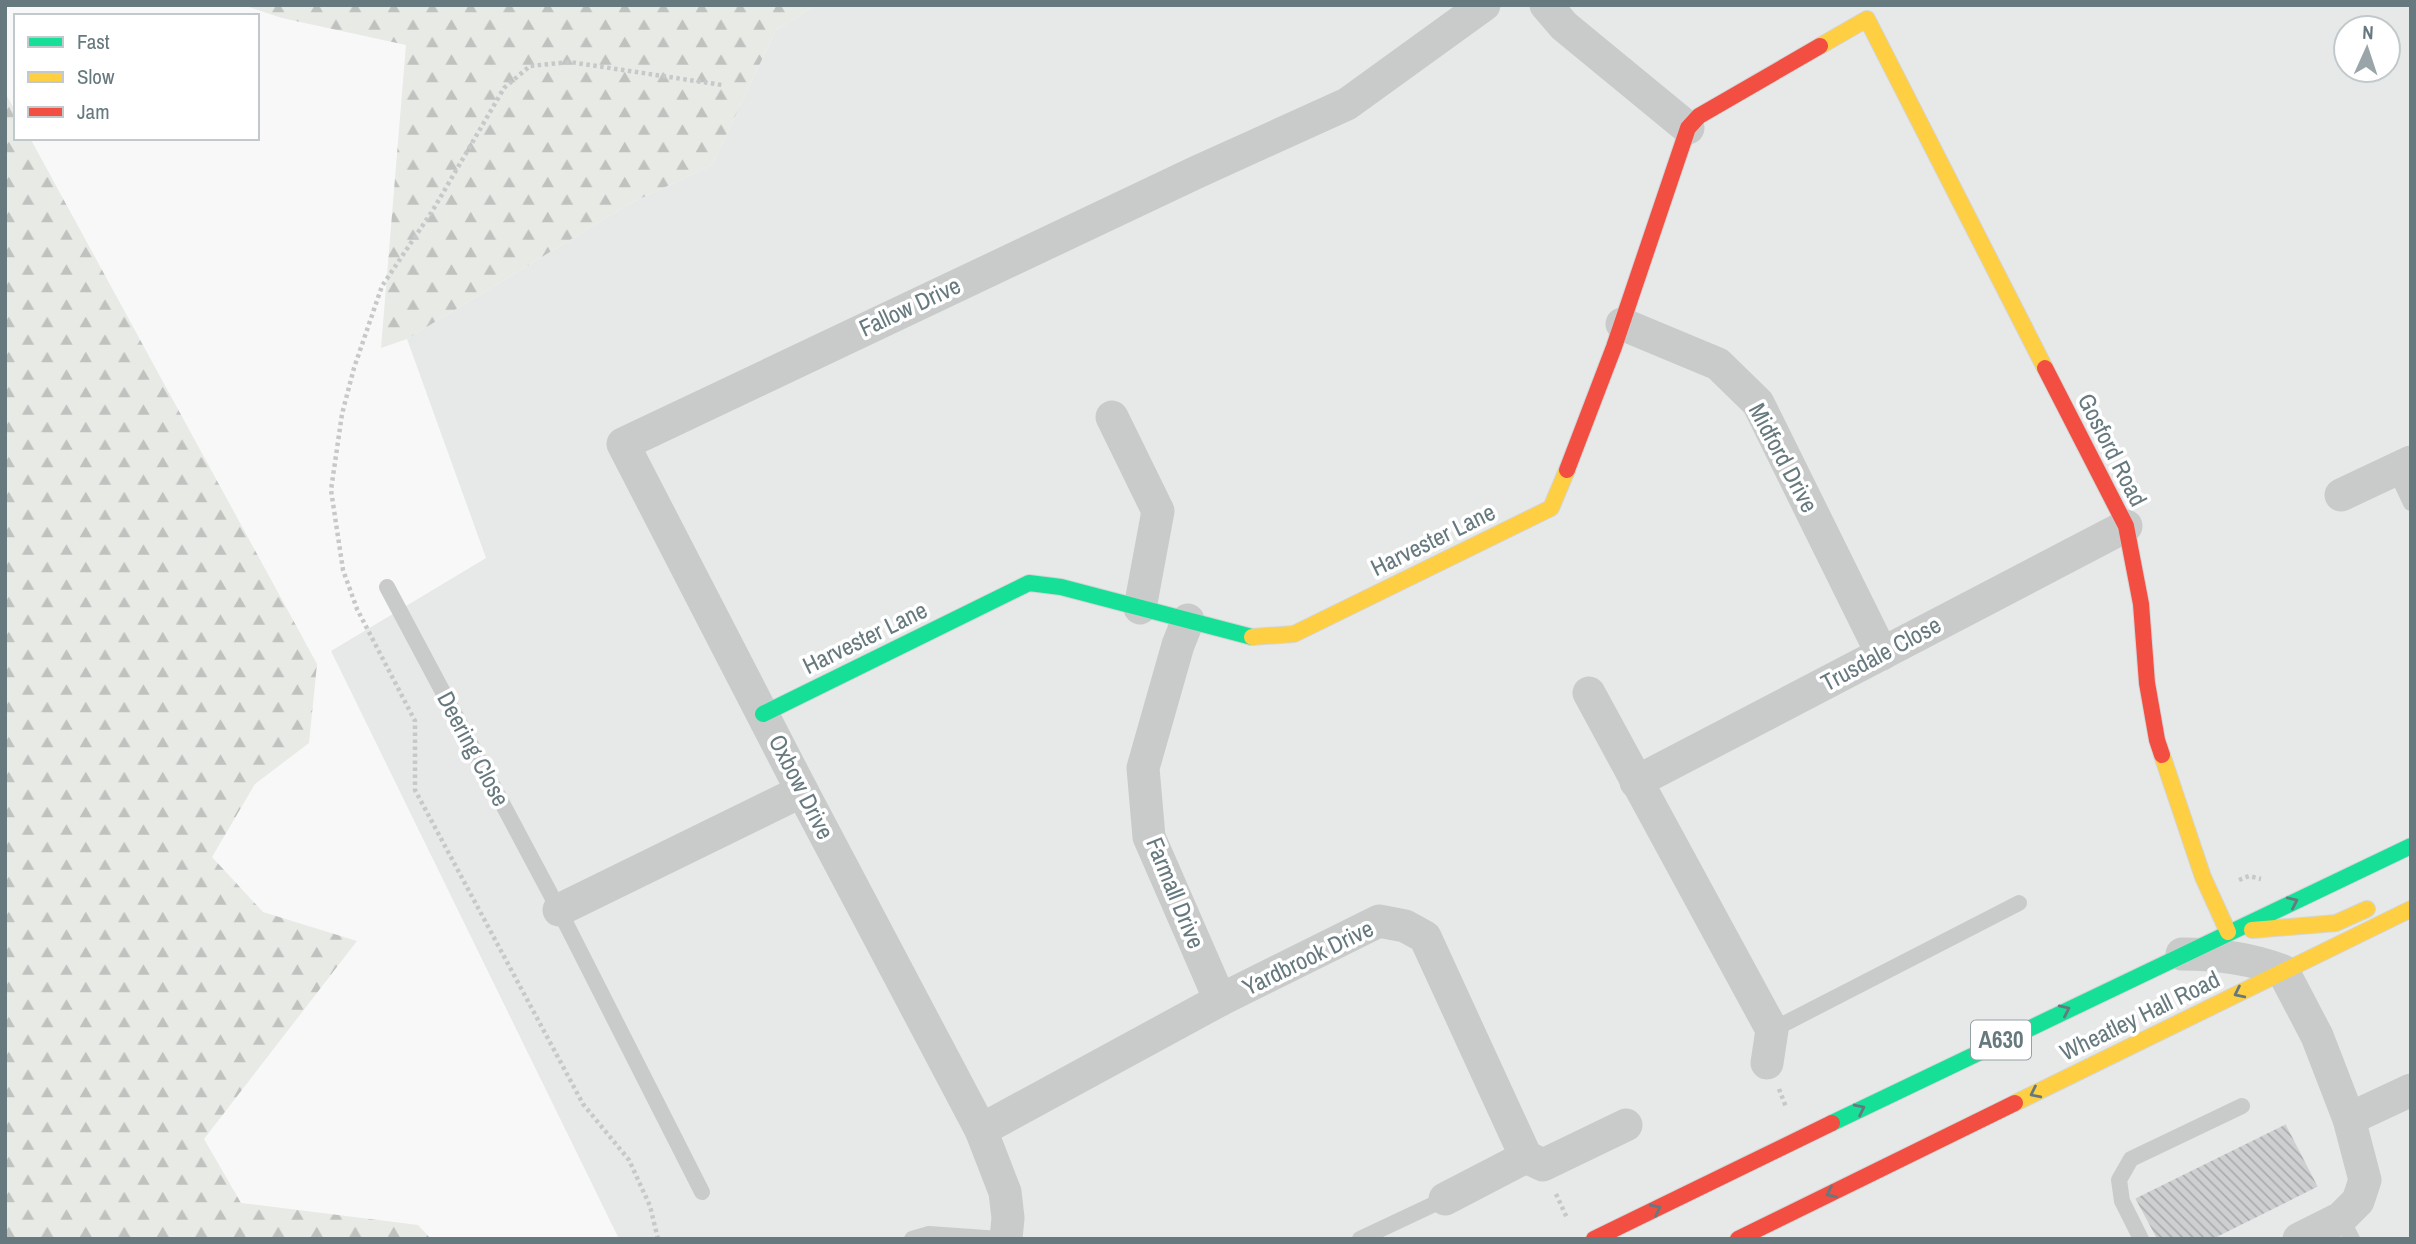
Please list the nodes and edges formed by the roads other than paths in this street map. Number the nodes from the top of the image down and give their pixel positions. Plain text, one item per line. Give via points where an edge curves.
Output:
1 (1484, 5) edge
2 (1546, 5) edge
3 (1688, 128) junction
4 (1622, 324) junction
5 (1112, 417) dead end
6 (623, 443) joint
7 (2403, 465) edge
8 (2341, 495) dead end
9 (2411, 503) edge
10 (2126, 526) junction
11 (387, 587) dead end
12 (1140, 608) junction
13 (1188, 620) junction
14 (1882, 654) junction
15 (1588, 693) dead end
16 (763, 714) junction
17 (1636, 782) junction
18 (802, 791) junction
19 (2411, 846) edge
20 (2386, 901) dead end
21 (2019, 904) dead end
22 (2411, 909) edge
23 (559, 910) junction
24 (2228, 932) junction
25 (2182, 954) junction
26 (2283, 971) junction
27 (1220, 1000) junction
28 (1772, 1030) junction
29 (1767, 1063) dead end
30 (2411, 1090) edge
31 (2242, 1106) dead end
32 (2349, 1119) junction
33 (1626, 1125) dead end
34 (981, 1130) junction
35 (1534, 1161) junction
36 (702, 1192) dead end
37 (1444, 1199) joint
38 (2347, 1228) edge
39 (912, 1239) edge
40 (1000, 1239) edge
41 (1006, 1239) edge
42 (1360, 1239) edge
43 (1594, 1239) edge
44 (1738, 1239) edge
45 (2141, 1239) edge
46 (2299, 1239) edge

1 - 6 street, Fallow Drive via 1347,104
2 - 3 street via 1564,26
3 - 4 main road, Harvester Lane
3 - 10 main road, Gosford Road via 1699,116 1867,19
4 - 13 main road, Harvester Lane via 1551,508 1294,634 1256,638
4 - 14 street, Midford Drive via 1718,364 1758,402
5 - 12 street via 1158,511
6 - 16 street, Oxbow Drive
7 - 8 street
7 - 9 lane
10 - 14 street, Trusdale Close
10 - 24 main road, Gosford Road via 2141,604 2157,740 2203,877
11 - 23 lane, Deering Close
12 - 13 main road, Harvester Lane
12 - 16 main road, Harvester Lane via 1029,583
13 - 27 street, Farmall Drive via 1143,768 1149,837
14 - 17 street, Trusdale Close
15 - 17 street
16 - 18 street, Oxbow Drive
17 - 28 street
18 - 23 street
18 - 34 street, Oxbow Drive
24 -> 19 main road, Wheatley Hall Road / A630
20 - 24 main road, Wheatley Hall Road / A630 via 2336,923
21 - 28 lane
22 - 26 main road, Wheatley Hall Road / A630
23 - 36 lane, Deering Close
24 - 25 main road, Wheatley Hall Road / A630
25 - 26 street via 2258,961
43 -> 25 main road, Wheatley Hall Road / A630
26 - 32 street via 2317,1036
26 -> 44 main road, Wheatley Hall Road / A630
27 - 34 street, Yardbrook Drive
27 - 35 street, Yardbrook Drive via 1379,921 1405,926 1425,937
28 - 29 street
30 - 32 street
31 - 45 lane via 2131,1159 2119,1180 2122,1201
32 - 38 street via 2365,1180
33 - 35 street
34 - 41 street, Oxbow Drive via 1005,1192
35 - 37 street
37 - 42 lane
38 - 46 street
39 - 40 lane via 929,1234

